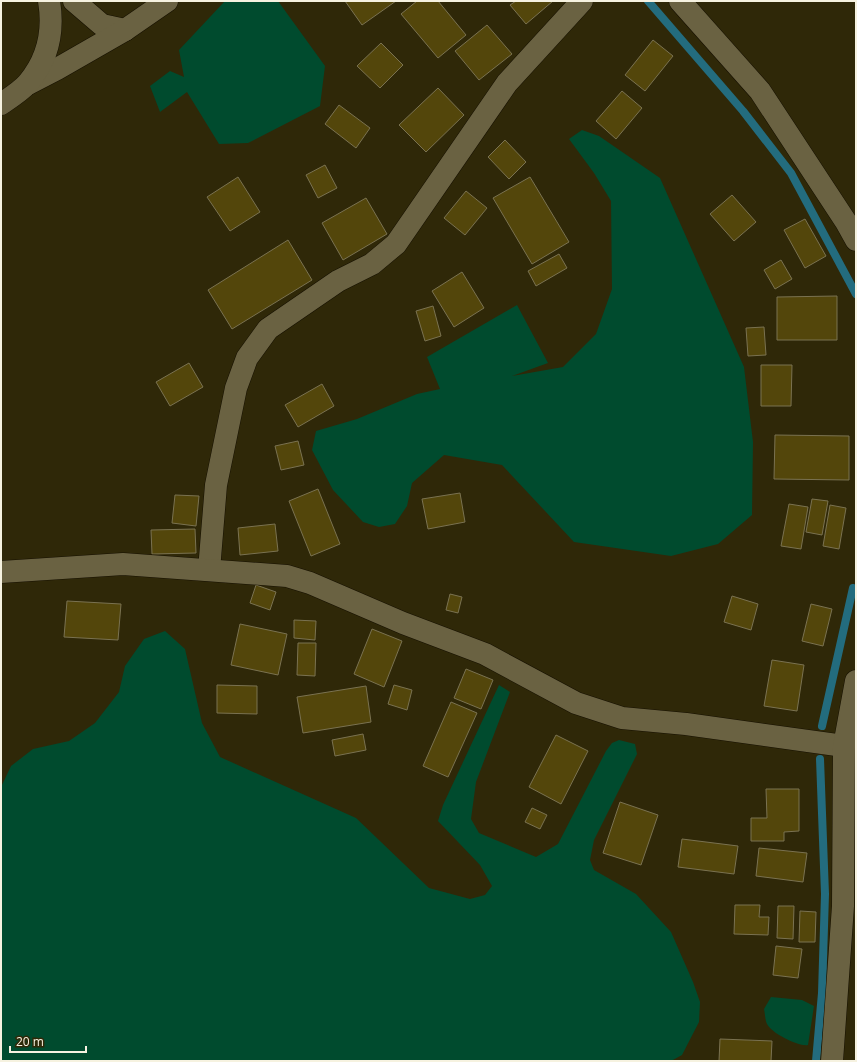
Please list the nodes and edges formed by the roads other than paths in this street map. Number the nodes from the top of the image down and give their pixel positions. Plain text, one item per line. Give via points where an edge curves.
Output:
1 (49, 1) edge
2 (74, 1) edge
3 (167, 1) edge
4 (582, 1) edge
5 (680, 1) edge
6 (125, 30) junction
7 (28, 84) junction
8 (1, 104) edge
9 (856, 240) edge
10 (209, 570) junction
11 (1, 572) edge
12 (856, 681) edge
13 (844, 746) junction
14 (832, 1061) edge

1 - 7 street via 51,34 44,58
2 - 6 street via 102,25
3 - 6 street
4 - 10 street via 507,83 396,244 372,264 338,281 268,329 247,358 236,388 216,485
5 - 9 street via 760,91
6 - 7 street
7 - 8 street
10 - 11 street via 123,564
10 - 13 street via 287,576 310,583 403,623 485,654 576,703 622,718 686,724
12 - 13 street
13 - 14 street via 843,906

